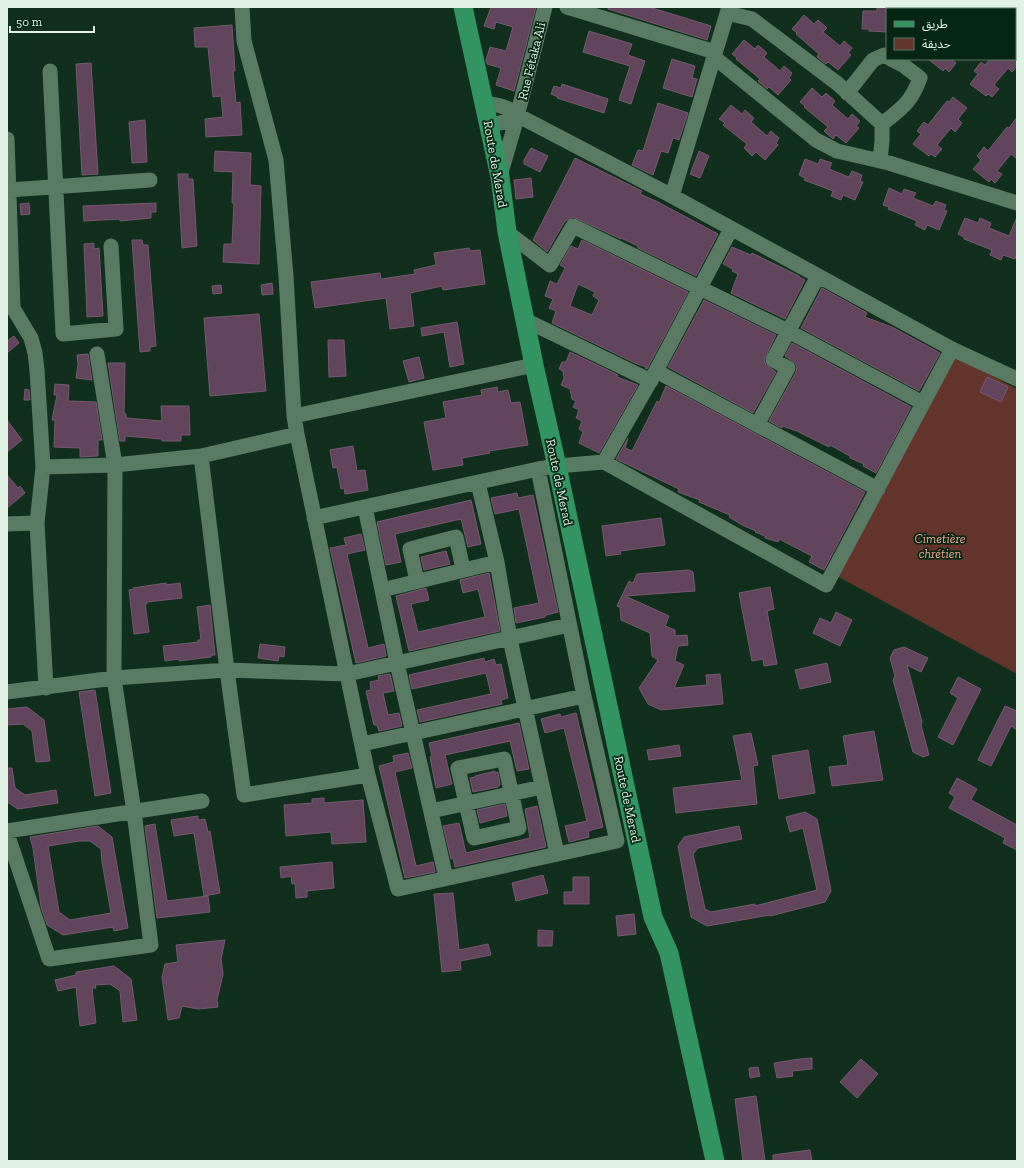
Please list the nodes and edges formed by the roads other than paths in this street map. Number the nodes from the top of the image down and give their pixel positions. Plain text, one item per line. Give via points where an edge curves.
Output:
1 (242, 7) edge
2 (463, 7) edge
3 (544, 7) edge
4 (567, 7) edge
5 (728, 10) edge
6 (714, 54) junction
7 (886, 56) edge
8 (893, 60) edge
9 (50, 72) dead end
10 (847, 93) junction
11 (484, 103) junction
12 (517, 115) junction
13 (882, 124) junction
14 (489, 126) junction
15 (7, 139) edge
16 (7, 158) edge
17 (880, 161) junction
18 (500, 177) junction
19 (150, 180) dead end
20 (56, 186) junction
21 (9, 190) junction
22 (672, 196) junction
23 (1017, 202) edge
24 (731, 229) junction
25 (507, 232) junction
26 (111, 246) dead end
27 (818, 276) junction
28 (700, 288) junction
29 (10, 308) edge
30 (525, 320) junction
31 (788, 331) junction
32 (952, 349) junction
33 (97, 354) dead end
34 (534, 365) junction
35 (653, 376) junction
36 (1017, 379) edge
37 (923, 403) junction
38 (294, 416) junction
39 (757, 425) junction
40 (297, 434) junction
41 (201, 456) junction
42 (604, 462) junction
43 (115, 466) junction
44 (557, 466) junction
45 (43, 467) junction
46 (538, 469) junction
47 (478, 483) junction
48 (878, 489) junction
49 (365, 507) junction
50 (314, 518) junction
51 (37, 523) junction
52 (7, 524) edge
53 (496, 562) junction
54 (463, 569) junction
55 (417, 581) junction
56 (382, 590) junction
57 (569, 626) junction
58 (510, 639) junction
59 (397, 663) junction
60 (227, 670) junction
61 (348, 674) junction
62 (114, 678) junction
63 (46, 688) junction
64 (7, 692) edge
65 (584, 696) junction
66 (525, 709) junction
67 (413, 733) junction
68 (362, 744) junction
69 (368, 775) junction
70 (542, 787) junction
71 (511, 794) junction
72 (202, 801) dead end
73 (466, 804) junction
74 (431, 811) junction
75 (134, 812) junction
76 (7, 832) edge
77 (556, 854) junction
78 (446, 878) junction
79 (715, 1161) edge

1 - 38 street via 244,41 276,160
2 - 11 main road, Route de Merad
3 - 12 street, Rue Fétaka Ali
4 - 6 street
5 - 6 street
5 - 10 street via 752,19
6 - 17 street via 816,140 837,151
6 - 22 street
7 - 10 street via 873,60
8 - 13 street via 920,78 916,90 905,106
9 - 20 street
10 - 13 street
11 - 12 street via 502,106
11 - 14 main road, Route de Merad
12 - 14 street via 511,120
12 - 18 street, Rue Fétaka Ali
12 - 22 street
13 - 17 street
14 - 18 main road, Route de Merad
15 - 16 street
16 - 21 street
17 - 23 street
18 - 25 main road, Route de Merad
19 - 20 street
20 - 21 street
20 - 26 street via 63,334 116,328
21 - 29 street
22 - 24 street
24 - 27 street
24 - 28 street
25 - 28 street via 550,265 573,226
25 - 30 main road, Route de Merad
27 - 31 street
27 - 32 street
28 - 31 street
28 - 35 street
29 - 45 street via 31,338 35,353
30 - 34 main road, Route de Merad
30 - 35 street
31 - 37 street
31 - 39 street via 773,360 788,368
32 - 36 street
32 - 37 street
33 - 43 street
34 - 38 street
34 - 44 main road, Route de Merad
35 - 39 street
35 - 42 street
37 - 48 street
38 - 40 street
39 - 48 street
40 - 41 street
40 - 50 street
41 - 43 street
41 - 60 street
42 - 44 street
42 - 48 street via 826,585
43 - 45 street
43 - 62 street
44 - 46 street
44 - 79 main road, Route de Merad via 652,917 669,953
45 - 51 street
46 - 47 street
46 - 57 street
47 - 49 street
47 - 53 street
49 - 50 street
49 - 56 street
50 - 61 street
51 - 52 street
51 - 63 street
53 - 54 street
53 - 58 street
54 - 55 street
54 - 55 street via 456,537 410,548
55 - 56 street
56 - 59 street
57 - 58 street
57 - 65 street
58 - 59 street
58 - 66 street
59 - 61 street
59 - 67 street
60 - 61 street
60 - 62 street
60 - 69 street via 244,795
61 - 68 street
62 - 63 street
62 - 75 street
63 - 64 street
65 - 66 street
65 - 77 street via 617,841
66 - 67 street
66 - 70 street
67 - 68 street
67 - 74 street
68 - 69 street
69 - 78 street via 398,889
70 - 71 street
70 - 77 street
71 - 73 street
71 - 73 street via 519,828 474,838
71 - 73 street via 504,759 458,768
72 - 75 street
73 - 74 street
74 - 78 street
75 - 76 street
75 - 76 street via 151,945 49,959
77 - 78 street

